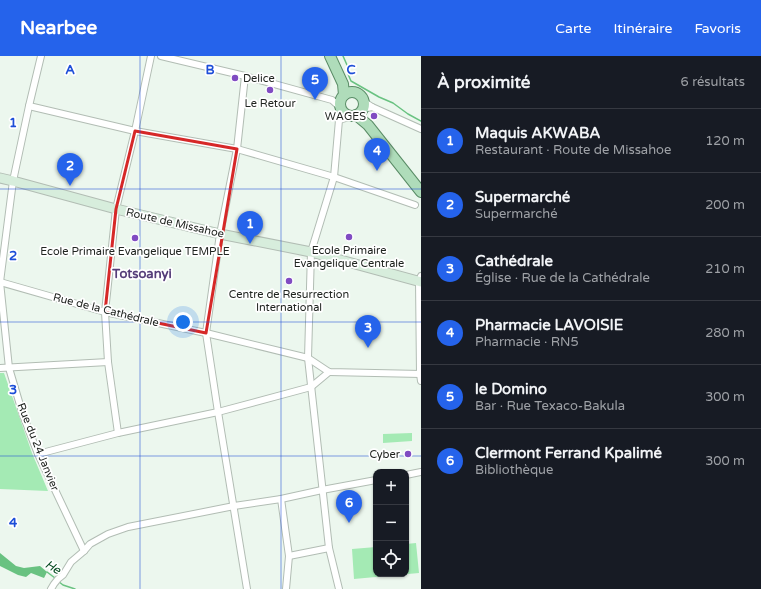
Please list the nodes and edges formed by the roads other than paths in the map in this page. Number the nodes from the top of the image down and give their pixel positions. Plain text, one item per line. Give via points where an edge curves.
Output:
1 (41, 56) edge
2 (151, 56) edge
3 (161, 56) edge
4 (330, 56) edge
5 (245, 76) junction
6 (349, 94) junction
7 (332, 100) junction
8 (29, 106) junction
9 (360, 108) junction
10 (342, 114) junction
11 (421, 129) edge
12 (135, 131) junction
13 (236, 149) junction
14 (334, 177) junction
15 (0, 178) edge
16 (13, 181) junction
17 (421, 192) edge
18 (415, 205) dead end
19 (116, 210) junction
20 (220, 234) junction
21 (311, 252) junction
22 (420, 280) edge
23 (0, 282) edge
24 (105, 312) junction
25 (206, 333) junction
26 (308, 358) junction
27 (108, 362) junction
28 (0, 368) edge
29 (9, 368) junction
30 (329, 372) junction
31 (420, 374) edge
32 (421, 382) edge
33 (311, 386) junction
34 (218, 412) junction
35 (118, 433) junction
36 (38, 454) junction
37 (421, 472) edge
38 (409, 474) edge
39 (373, 481) edge
40 (322, 490) junction
41 (281, 499) junction
42 (234, 506) junction
43 (329, 548) junction
44 (84, 551) junction
45 (289, 556) junction
46 (54, 584) edge
47 (247, 589) edge
48 (286, 589) edge
49 (339, 589) edge

1 - 8 street, Rue du 24 Janvier
2 - 12 street
3 - 5 street
4 - 6 main road
5 - 7 street
5 - 13 street
6 - 7 street
6 - 9 main road via 359,95
6 - 10 main road via 341,100
7 - 10 street
8 - 12 street
8 - 16 street, Rue du 24 Janvier
9 - 10 main road via 349,115
9 - 11 street via 372,106
9 - 17 main road via 368,125
10 - 14 street
12 - 13 street
12 - 19 street
13 - 14 street
13 - 20 street
14 - 18 street
14 - 21 street
15 - 16 main road, Route de Missahoe
16 - 19 main road, Route de Missahoe
16 - 23 street, Rue du 24 Janvier
19 - 20 main road, Route de Missahoe
19 - 24 street
20 - 21 main road, Route de Missahoe
20 - 25 street
21 - 22 main road, Route de Missahoe
21 - 26 street
22 - 31 street
23 - 24 street, Rue de la Cathédrale
23 - 29 street, Rue du 24 Janvier
24 - 25 street, Rue de la Cathédrale
24 - 27 street
25 - 26 street, Rue de la Cathédrale
25 - 34 street
26 - 30 street, Rue de la Cathédrale
26 - 33 street
27 - 29 street
27 - 35 street
28 - 29 street
29 - 36 street, Rue du 24 Janvier
30 - 31 street
30 - 33 street
31 - 32 street
33 - 34 street
33 - 40 street
34 - 35 street
34 - 42 street
35 - 36 street
36 - 44 street, Rue du 24 Janvier
37 - 38 street
39 - 40 street
40 - 41 street
40 - 43 street
41 - 42 street
41 - 45 street
42 - 44 street via 128,527 108,534 90,544
42 - 47 street
43 - 45 street
43 - 49 street
44 - 46 street
45 - 48 street

